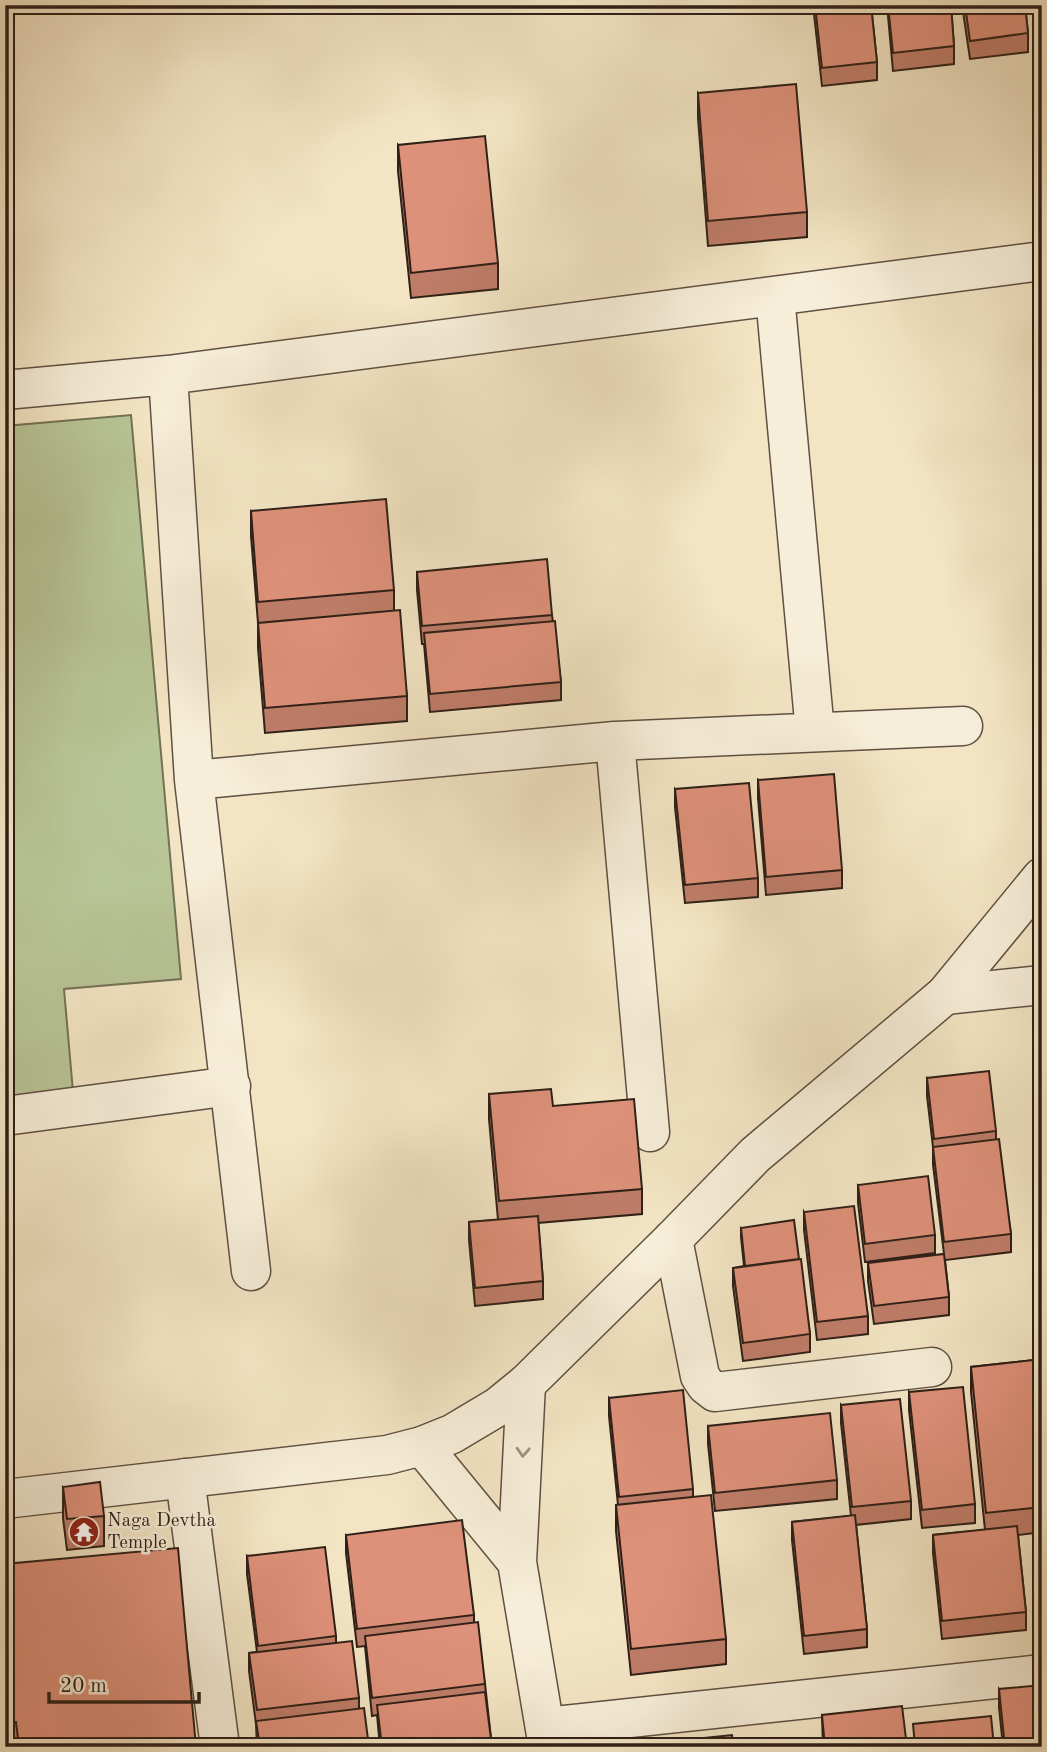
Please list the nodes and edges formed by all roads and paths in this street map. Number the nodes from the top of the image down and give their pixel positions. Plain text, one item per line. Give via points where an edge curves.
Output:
1 (1042, 261) edge
2 (775, 296) junction
3 (168, 374) junction
4 (5, 390) edge
5 (963, 726) dead end
6 (815, 732) junction
7 (615, 741) junction
8 (194, 780) junction
9 (1042, 877) edge
10 (1042, 985) edge
11 (945, 995) junction
12 (231, 1086) junction
13 (5, 1116) edge
14 (650, 1132) dead end
15 (673, 1239) junction
16 (251, 1271) dead end
17 (932, 1367) dead end
18 (526, 1384) junction
19 (422, 1446) junction
20 (185, 1478) junction
21 (5, 1499) edge
22 (517, 1562) junction
23 (1042, 1674) edge
24 (547, 1737) edge
25 (220, 1747) edge

1 - 2 street
2 - 3 street
2 - 6 street
3 - 4 street
3 - 8 street
5 - 6 street
6 - 7 street
7 - 8 street
7 - 14 street
8 - 12 street
9 - 11 street
10 - 11 street
11 - 15 street via 755,1155
12 - 13 street
12 - 16 street
15 - 17 street via 700,1376 715,1392
15 - 18 street
18 - 19 street via 477,1421
18 -> 22 street
19 - 20 street via 374,1457
19 - 22 street
20 - 21 street
20 - 25 street
22 - 24 street
23 - 24 street

